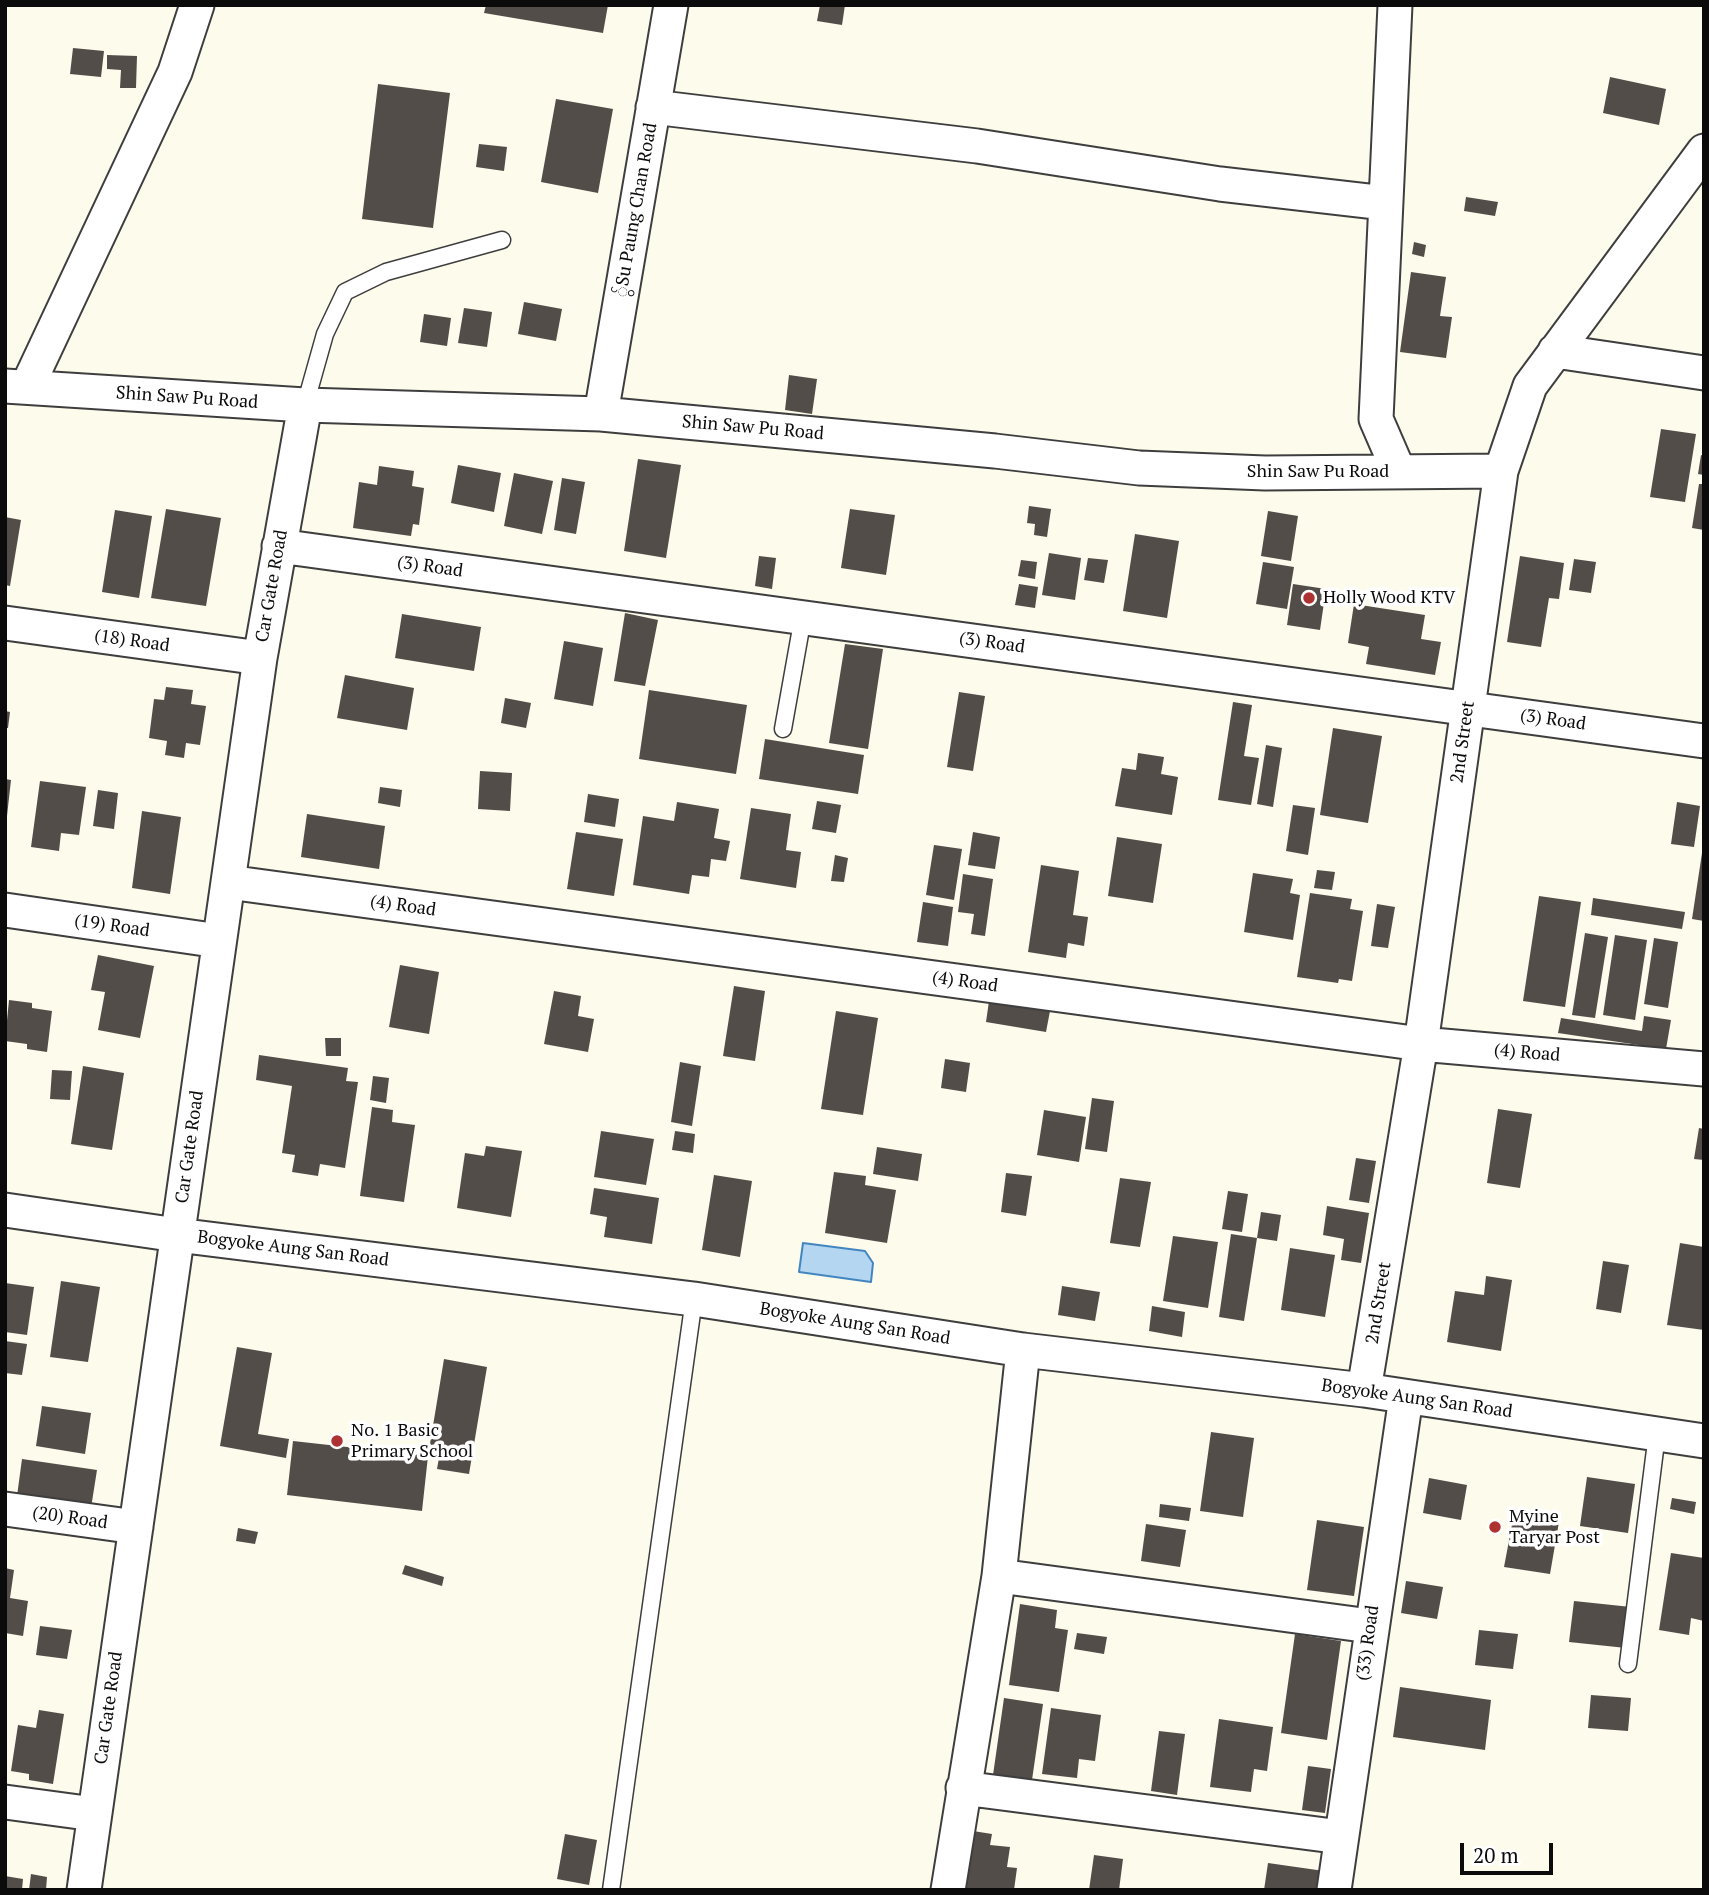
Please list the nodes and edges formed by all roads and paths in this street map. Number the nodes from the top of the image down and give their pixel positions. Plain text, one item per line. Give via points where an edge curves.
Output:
1 (197, 5) edge
2 (671, 5) edge
3 (1395, 5) edge
4 (653, 107) junction
5 (1704, 151) edge
6 (1385, 203) junction
7 (502, 240) dead end
8 (1555, 351) junction
9 (1704, 373) edge
10 (16, 387) edge
11 (305, 405) junction
12 (601, 414) junction
13 (1501, 471) junction
14 (1399, 472) junction
15 (279, 546) junction
16 (803, 617) junction
17 (5, 623) edge
18 (260, 658) junction
19 (1468, 707) junction
20 (783, 729) dead end
21 (1704, 741) edge
22 (228, 882) junction
23 (5, 910) edge
24 (219, 941) junction
25 (1421, 1044) junction
26 (1704, 1069) edge
27 (5, 1210) edge
28 (177, 1235) junction
29 (694, 1299) junction
30 (1023, 1350) junction
31 (1364, 1390) junction
32 (1406, 1397) junction
33 (1657, 1434) junction
34 (1704, 1441) edge
35 (5, 1509) edge
36 (136, 1527) junction
37 (999, 1576) junction
38 (1370, 1626) junction
39 (1628, 1664) dead end
40 (963, 1788) junction
41 (5, 1802) edge
42 (94, 1814) junction
43 (1341, 1837) junction
44 (85, 1890) edge
45 (611, 1890) edge
46 (948, 1890) edge
47 (1334, 1890) edge

1 - 10 street via 175,72
2 - 4 street, ်ွSu Paung Chan Road
3 - 6 street
4 - 6 street
4 - 12 street, ်ွSu Paung Chan Road
5 - 8 street, 2nd Street
6 - 14 street via 1376,418
7 - 11 lane via 386,272 345,292 325,334
8 - 9 street
8 - 13 street, 2nd Street via 1530,386
10 - 11 street, Shin Saw Pu Road
11 - 12 street, Shin Saw Pu Road
11 - 15 street, Car Gate Road
12 - 14 street, Shin Saw Pu Road via 1139,468
13 - 14 street, Shin Saw Pu Road
13 - 19 street, 2nd Street
15 - 16 street, (3) Road
15 - 18 street, Car Gate Road
16 - 19 street, (3) Road
16 - 20 lane
17 - 18 street, (18) Road
18 - 22 street, Car Gate Road
19 - 21 street, (3) Road
19 - 25 street, 2nd Street
22 - 24 street, Car Gate Road
22 - 25 street, (4) Road
23 - 24 street, (19) Road
24 - 28 street, Car Gate Road
25 - 26 street, (4) Road
25 - 31 street, 2nd Street
27 - 28 street, Bogyoke Aung San Road
28 - 29 street, Bogyoke Aung San Road
28 - 36 street, Car Gate Road
29 - 30 street, Bogyoke Aung San Road
29 - 45 lane
30 - 31 street, Bogyoke Aung San Road
30 - 37 street
31 - 32 street, Bogyoke Aung San Road
32 - 33 street, Bogyoke Aung San Road
32 - 38 street, (33) Road
33 - 34 street, Bogyoke Aung San Road
33 - 39 lane
35 - 36 street, (20) Road
36 - 42 street, Car Gate Road
37 - 38 street
37 - 40 street
38 - 43 street, (33) Road
40 - 43 street
40 - 46 street
41 - 42 street
42 - 44 street, Car Gate Road
43 - 47 street, (33) Road

